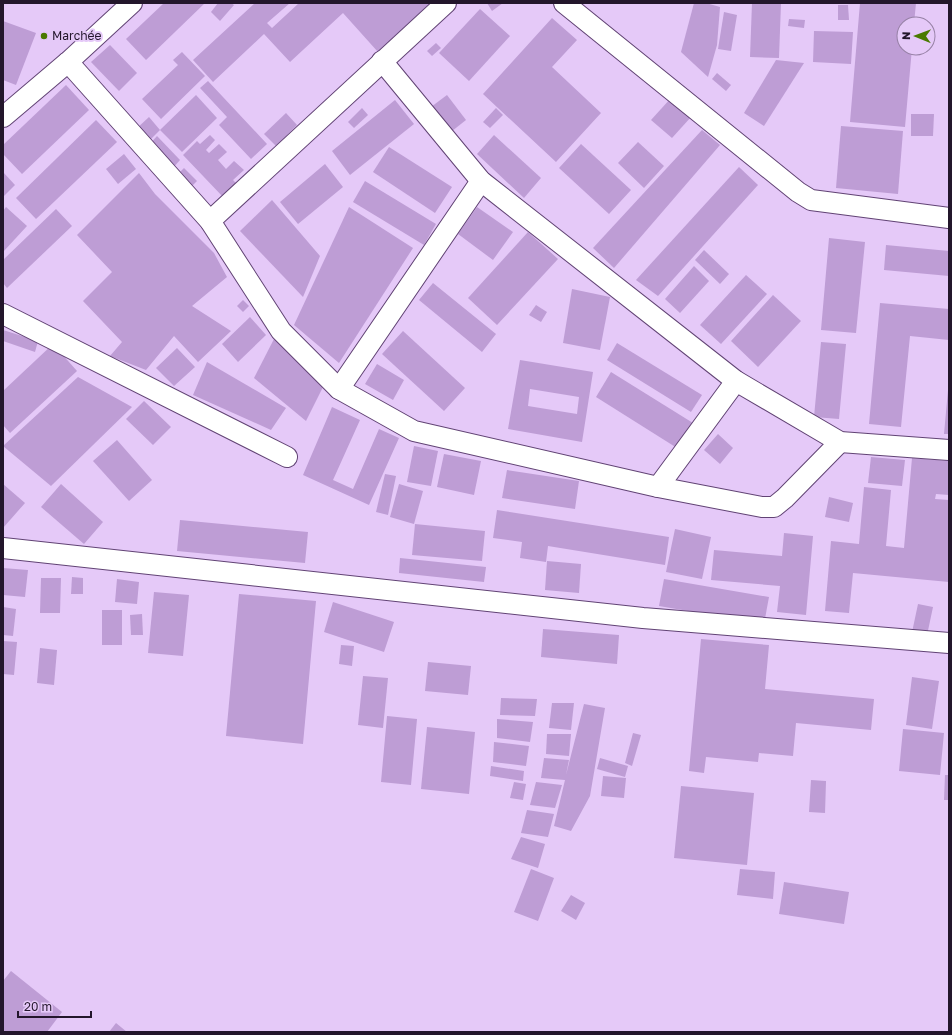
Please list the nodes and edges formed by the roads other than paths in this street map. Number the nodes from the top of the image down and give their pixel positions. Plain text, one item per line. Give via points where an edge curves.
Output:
1 (446, 3) edge
2 (564, 3) edge
3 (122, 5) edge
4 (382, 61) junction
5 (68, 62) junction
6 (3, 117) edge
7 (481, 181) junction
8 (949, 218) edge
9 (210, 222) junction
10 (3, 314) edge
11 (736, 381) junction
12 (339, 388) junction
13 (840, 442) junction
14 (949, 450) edge
15 (287, 457) dead end
16 (658, 487) junction
17 (3, 548) edge
18 (949, 643) edge

1 - 4 street
2 - 8 street via 811,200
3 - 5 street
4 - 7 street
4 - 9 street
5 - 6 street
5 - 9 street
7 - 11 street
7 - 12 street
9 - 12 street via 280,331
10 - 15 street
11 - 13 street
11 - 16 street
12 - 16 street via 414,430
13 - 14 street
13 - 16 street via 786,498 774,507 762,507
17 - 18 street via 643,618

